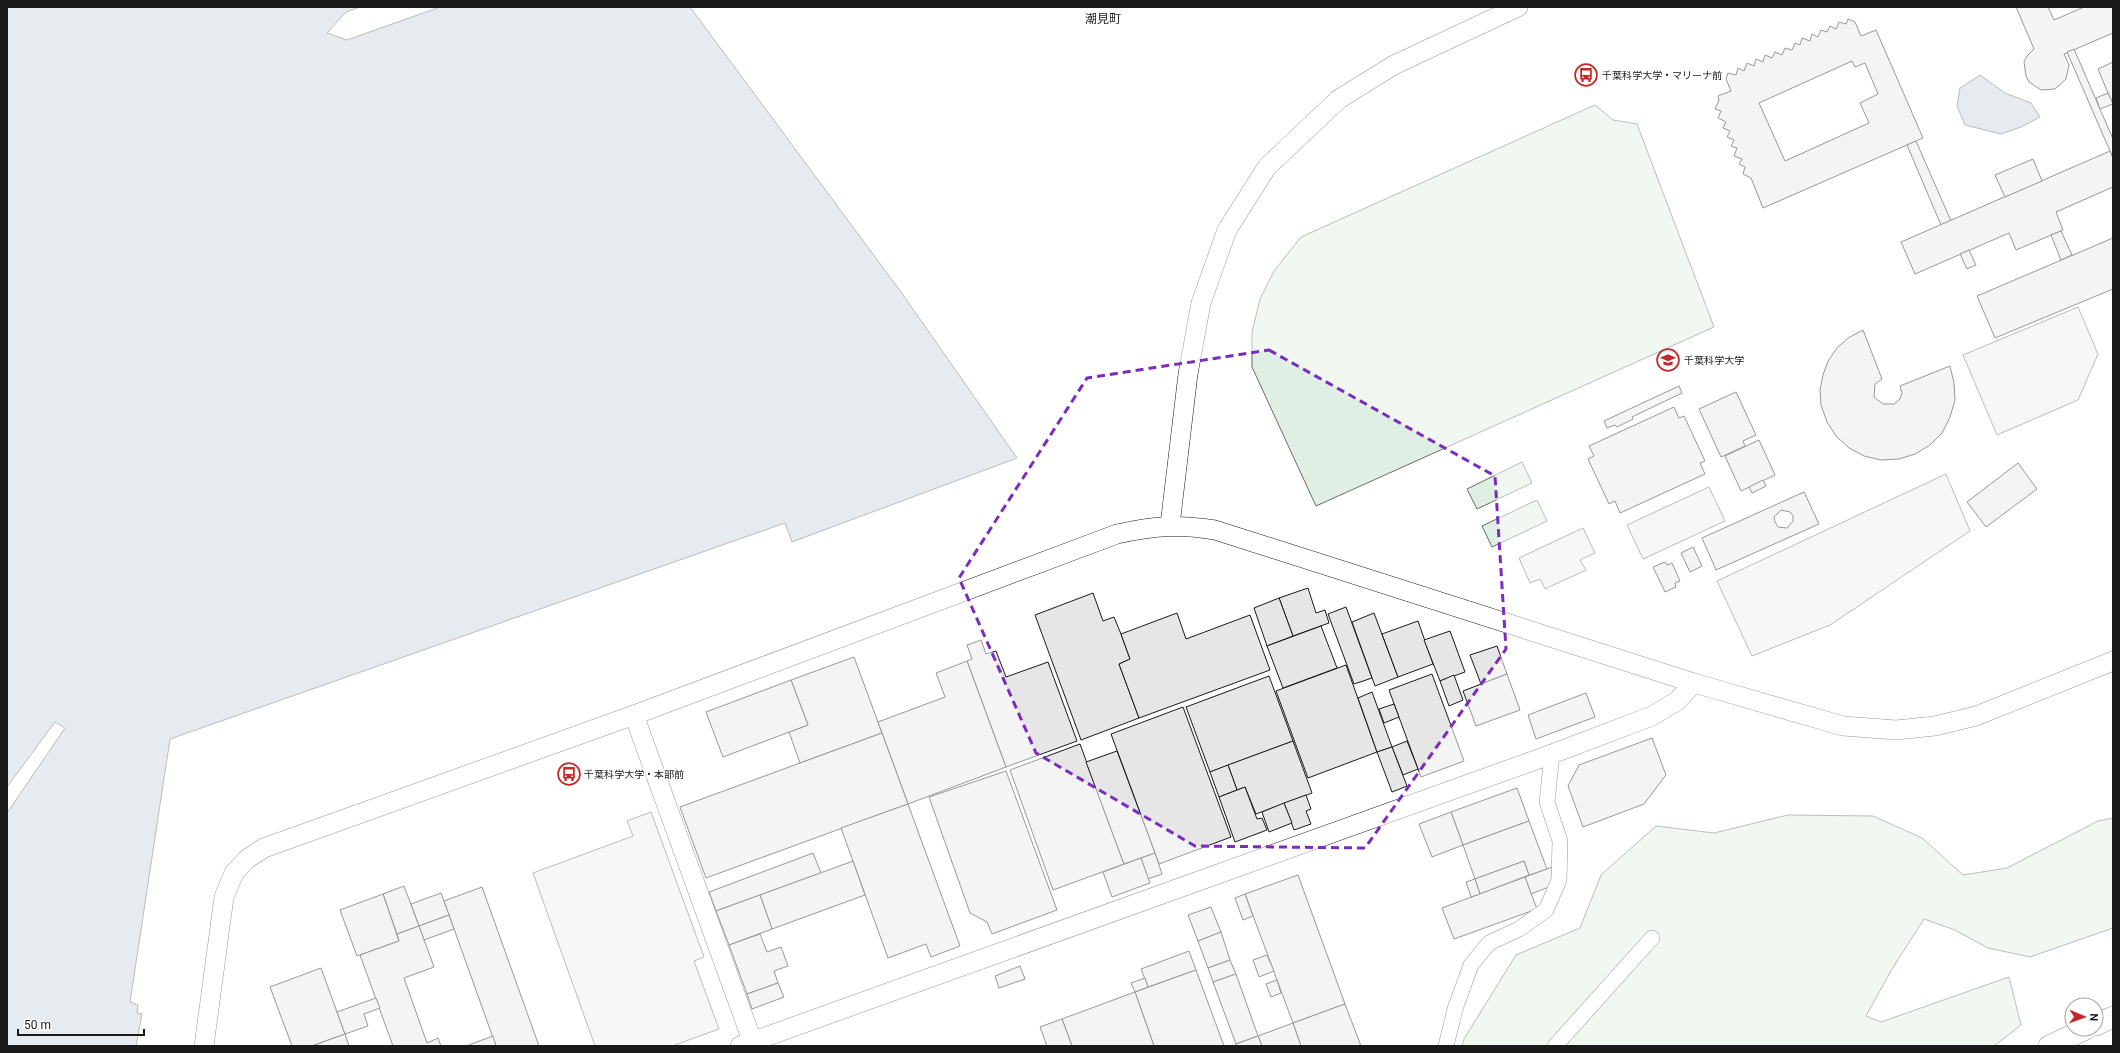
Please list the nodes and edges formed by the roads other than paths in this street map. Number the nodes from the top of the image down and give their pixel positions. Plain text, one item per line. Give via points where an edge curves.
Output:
1 (1518, 7) edge
2 (1170, 525) junction
3 (2113, 661) edge
4 (1694, 683) junction
5 (634, 715) junction
6 (1552, 754) junction
7 (1652, 938) dead end
8 (2069, 1037) edge
9 (749, 1045) edge
10 (204, 1046) edge
11 (1446, 1046) edge
12 (1555, 1046) edge
13 (2049, 1046) edge

1 - 2 street via 1394,65 1339,99 1267,167 1227,230 1201,302 1188,374
2 - 4 street via 1215,530
2 - 5 street via 1117,534
3 - 4 street via 1976,716 1935,726 1896,730 1843,726
4 - 6 street via 1677,701 1652,716
5 - 9 street
5 - 10 street via 264,848 247,859 234,874 224,897
6 - 9 street
6 - 11 street via 1547,802 1560,841 1559,880 1546,910 1519,929 1490,943 1471,965 1454,1009
7 - 12 street
8 - 13 main road

